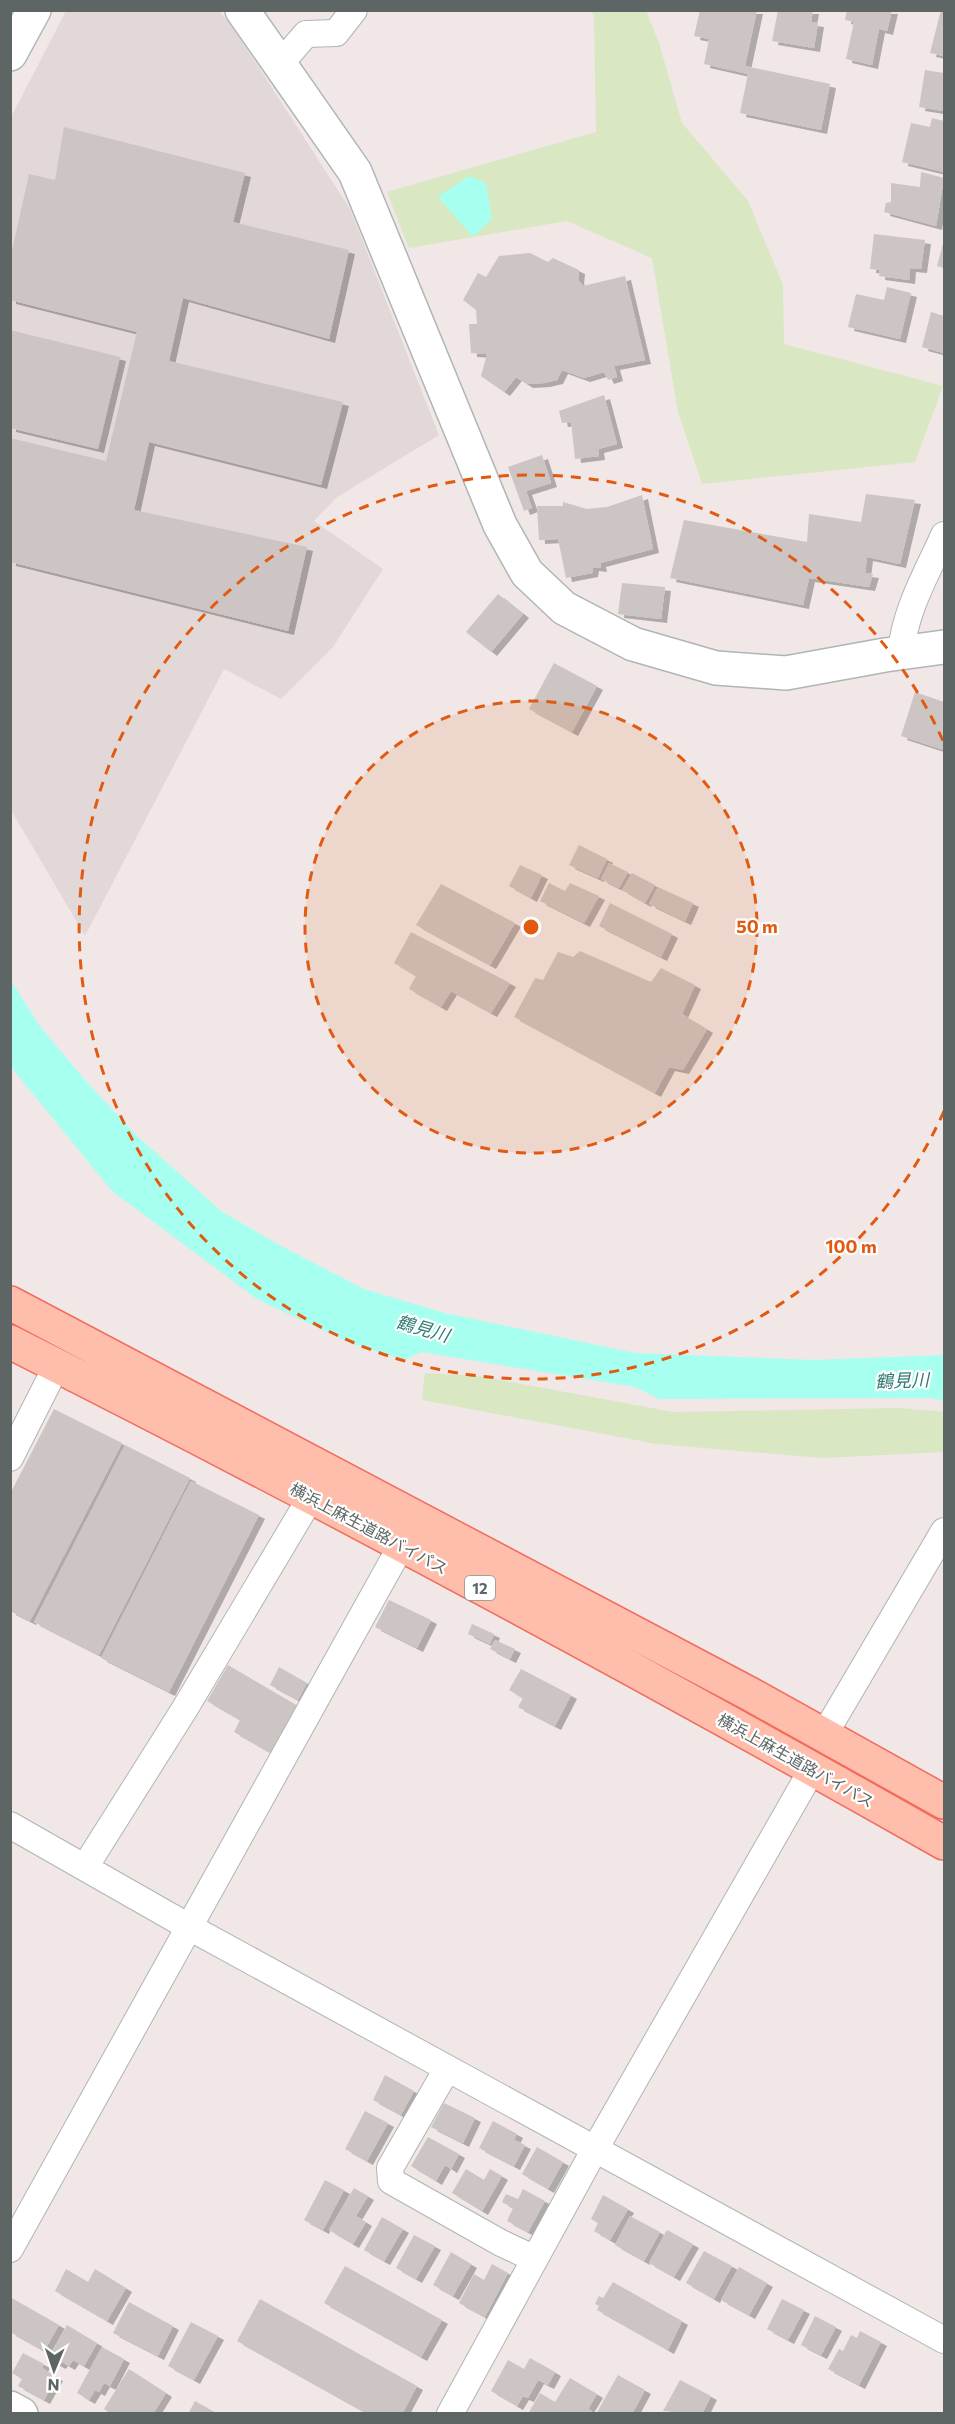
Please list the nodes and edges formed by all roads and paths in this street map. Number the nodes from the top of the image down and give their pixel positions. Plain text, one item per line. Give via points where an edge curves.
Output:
1 (34, 10) edge
2 (242, 10) edge
3 (354, 10) edge
4 (10, 54) edge
5 (280, 64) junction
6 (945, 535) edge
7 (945, 647) edge
8 (901, 652) junction
9 (10, 1303) edge
10 (10, 1342) edge
11 (57, 1365) junction
12 (10, 1458) edge
13 (311, 1497) junction
14 (945, 1531) edge
15 (402, 1545) junction
16 (824, 1735) junction
17 (813, 1768) junction
18 (945, 1802) edge
19 (10, 1824) edge
20 (945, 1843) edge
21 (85, 1867) junction
22 (189, 1927) junction
23 (447, 2069) junction
24 (595, 2150) junction
25 (10, 2249) edge
26 (535, 2259) junction
27 (945, 2340) edge
28 (10, 2408) edge
29 (21, 2414) edge
30 (450, 2414) edge

1 - 4 street
2 - 5 street
3 - 5 street via 336,33 306,34
5 - 8 street via 355,172 500,525 527,573 564,608 633,644 716,668 786,673
6 - 8 street via 911,608
7 - 8 street
9 - 16 main road, 横浜上麻生道路バイパス / 12
10 - 11 main road, 横浜上麻生道路バイパス / 12
11 - 12 street
11 - 13 main road, 横浜上麻生道路バイパス / 12
13 - 15 main road, 横浜上麻生道路バイパス / 12
13 - 21 street
14 - 16 street
15 - 17 main road, 横浜上麻生道路バイパス / 12
15 - 22 street
16 - 18 main road, 横浜上麻生道路バイパス / 12
17 - 20 main road, 横浜上麻生道路バイパス / 12
17 - 24 street
19 - 21 street
21 - 22 street
22 - 23 street
22 - 25 street
23 - 24 street
23 - 26 street via 390,2168 391,2181
24 - 26 street
24 - 27 street
26 - 30 street
28 - 29 street

